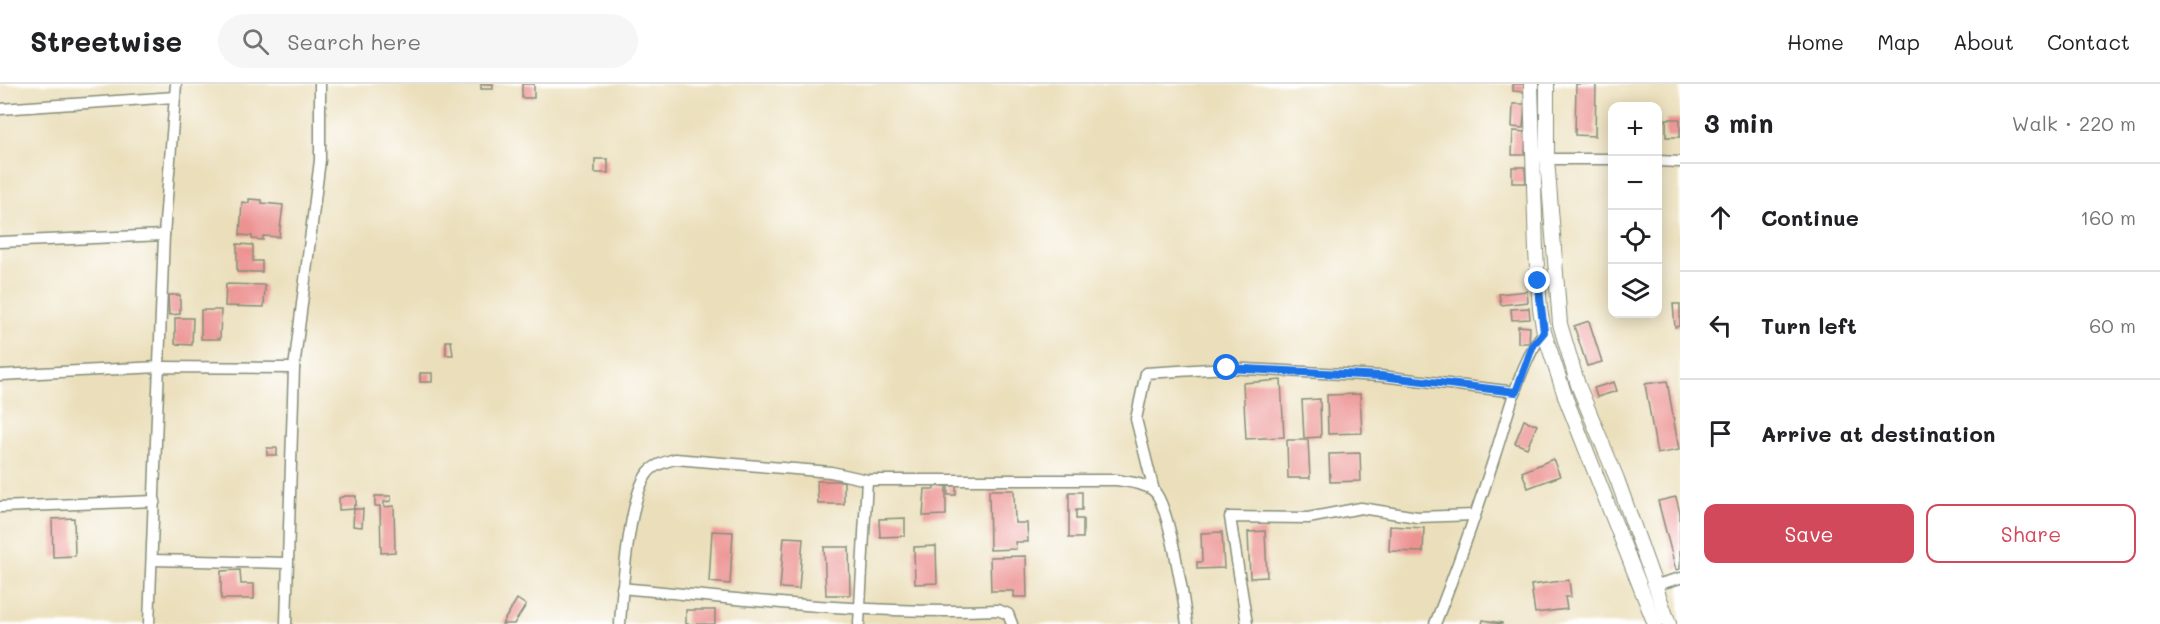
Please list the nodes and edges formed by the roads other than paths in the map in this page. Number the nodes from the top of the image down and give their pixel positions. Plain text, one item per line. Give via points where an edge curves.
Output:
1 (176, 84) edge
2 (320, 84) edge
3 (1531, 84) edge
4 (1547, 84) edge
5 (176, 97) junction
6 (0, 109) edge
7 (1548, 159) junction
8 (1608, 159) edge
9 (1662, 161) edge
10 (1680, 162) edge
11 (164, 235) junction
12 (0, 242) edge
13 (1544, 332) junction
14 (159, 367) junction
15 (294, 368) junction
16 (0, 375) edge
17 (1516, 392) junction
18 (867, 480) junction
19 (1154, 491) junction
20 (155, 501) junction
21 (0, 507) edge
22 (1475, 515) junction
23 (152, 560) junction
24 (287, 563) junction
25 (1680, 578) edge
26 (1656, 585) junction
27 (622, 588) junction
28 (859, 609) junction
29 (149, 624) edge
30 (286, 624) edge
31 (620, 624) edge
32 (859, 624) edge
33 (1012, 624) edge
34 (1187, 624) edge
35 (1247, 624) edge
36 (1435, 624) edge
37 (1655, 624) edge
38 (1669, 624) edge

1 - 5 street
2 - 15 street via 320,160
3 - 13 street via 1537,261
4 - 7 street
5 - 6 street
5 - 11 street
7 - 8 street
7 - 26 street via 1560,324 1578,385
9 - 10 street
11 - 12 street
11 - 14 street
13 - 17 street via 1533,345
13 - 37 street via 1566,399
14 - 15 street
14 - 16 street
14 - 20 street
15 - 24 street
17 - 19 street via 1381,376 1251,369 1146,373 1136,419
17 - 22 street
18 - 19 street via 1117,480
18 - 27 street via 831,472 675,459 658,465 647,473 637,493
18 - 28 street
19 - 34 street via 1176,555
20 - 21 street
20 - 23 street
22 - 35 street via 1417,517 1361,508 1308,518 1230,517
22 - 36 street
23 - 24 street
23 - 29 street
24 - 30 street
25 - 26 street
26 - 38 street
27 - 28 street
27 - 31 street
28 - 32 street
28 - 33 street via 998,610 1008,614

